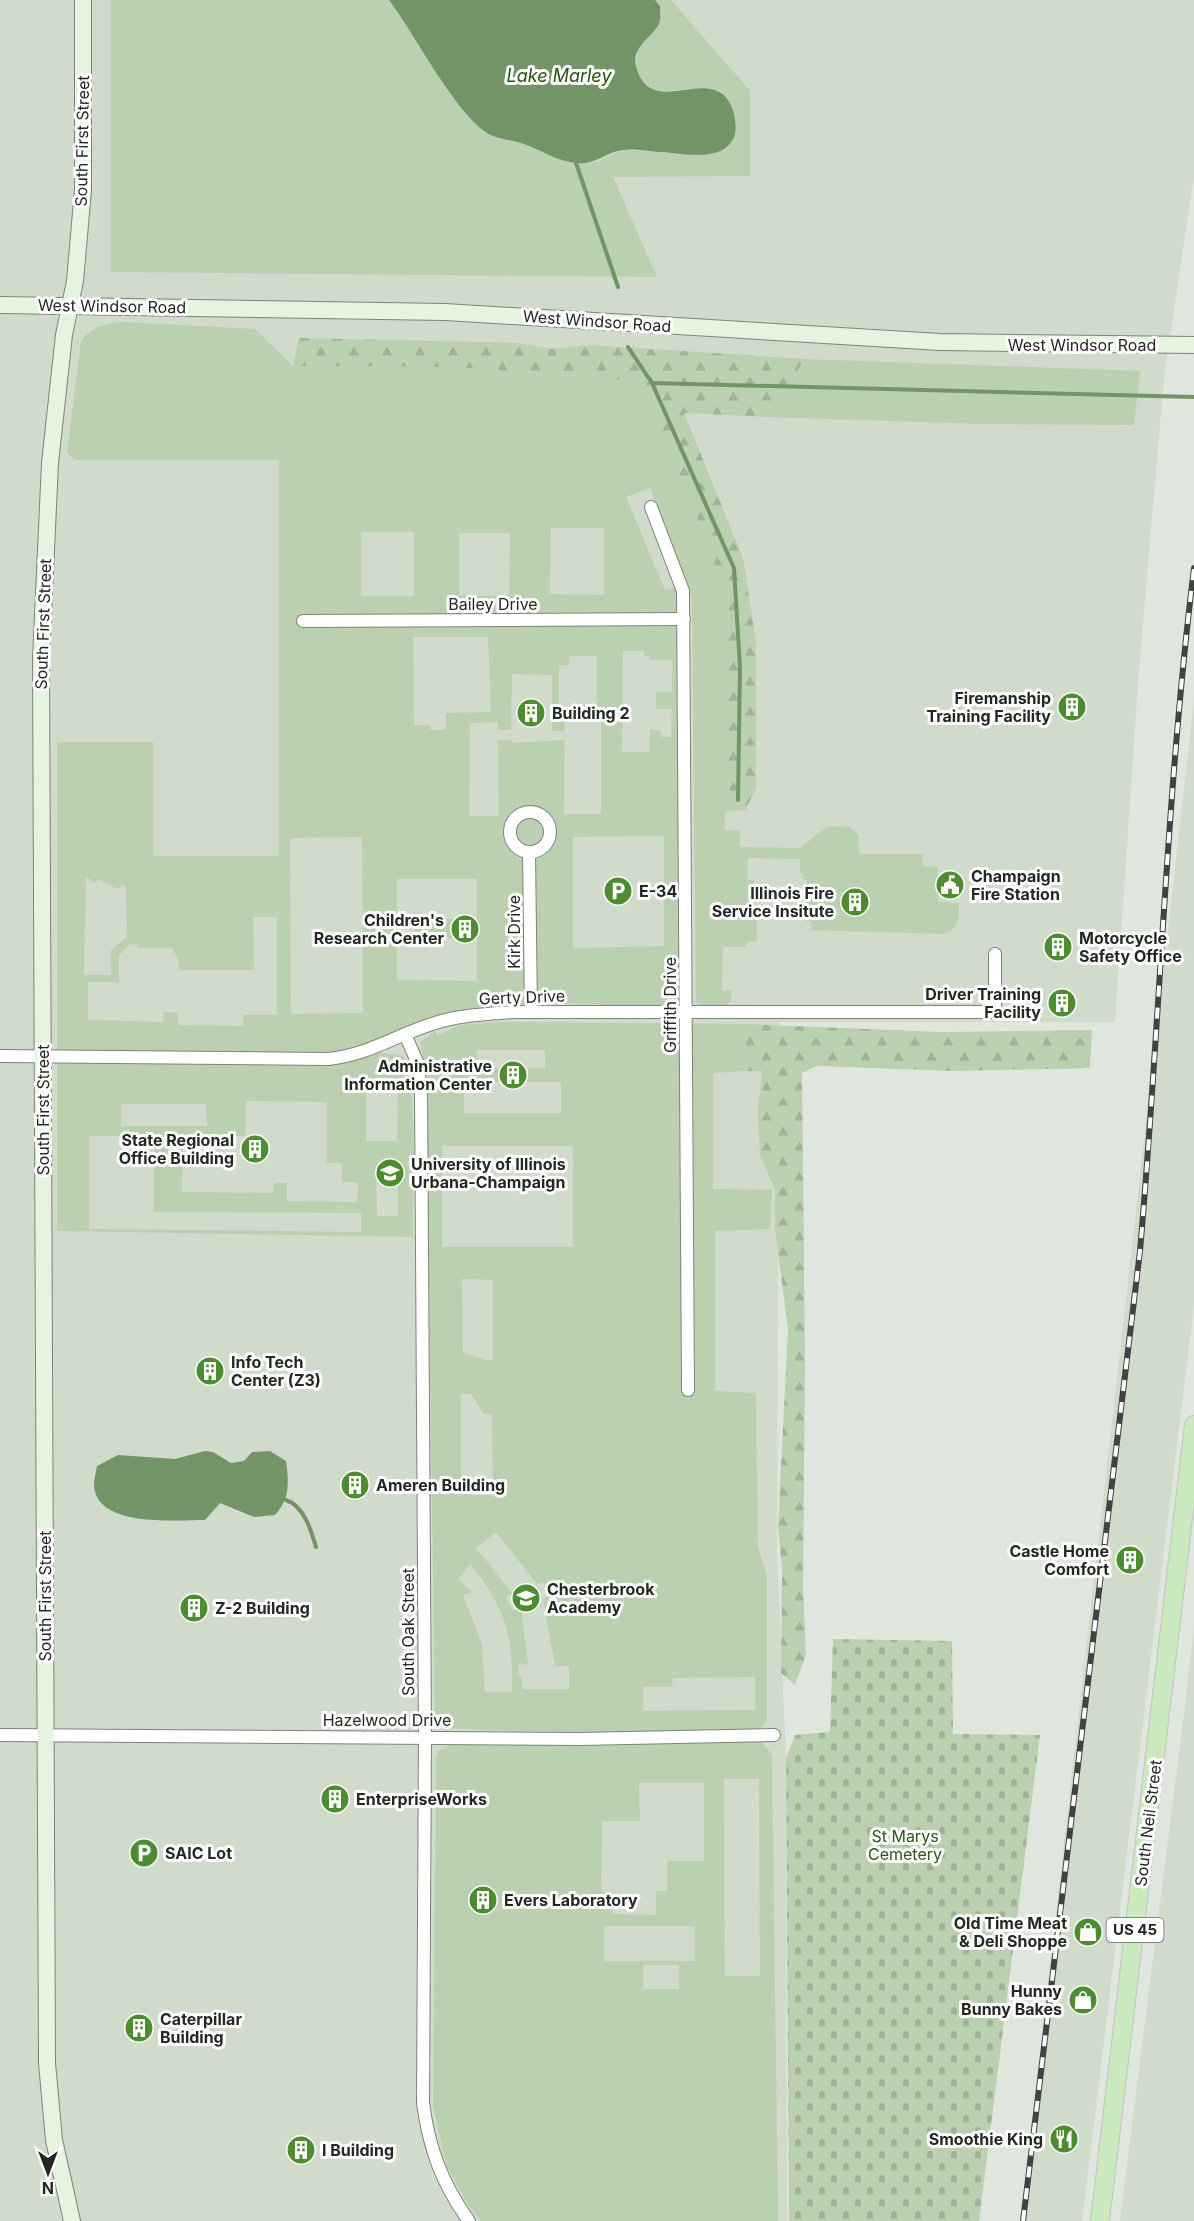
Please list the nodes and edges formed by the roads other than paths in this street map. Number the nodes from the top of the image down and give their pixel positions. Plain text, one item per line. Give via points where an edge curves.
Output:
1 (83, 0) edge
2 (0, 305) edge
3 (69, 305) junction
4 (1194, 345) edge
5 (651, 507) dead end
6 (684, 619) junction
7 (303, 621) dead end
8 (529, 852) dead end
9 (995, 954) dead end
10 (531, 1012) junction
11 (686, 1013) junction
12 (405, 1034) junction
13 (0, 1056) edge
14 (42, 1057) junction
15 (688, 1390) dead end
16 (1194, 1425) edge
17 (1188, 1528) edge
18 (45, 1734) junction
19 (0, 1735) edge
20 (425, 1736) junction
21 (774, 1736) dead end
22 (72, 2221) edge
23 (469, 2221) edge
24 (1100, 2221) edge

1 - 3 street, South First Street via 82,190 75,281
2 - 3 street, West Windsor Road
3 - 4 street, West Windsor Road via 434,312 940,342
3 - 14 street, South First Street via 50,463 41,659
5 - 6 street, Griffith Drive via 683,591
6 - 7 street, Bailey Drive
6 - 11 street, Griffith Drive
8 - 10 street, Kirk Drive
9 - 11 street, Gerty Drive via 995,1012
10 - 11 street, Gerty Drive
10 - 12 street, Gerty Drive via 454,1018
11 - 15 street, Griffith Drive
12 - 14 street, Gerty Drive via 358,1055 328,1059
12 - 20 street, South Oak Street via 417,1062 421,1088
13 - 14 street, Gerty Drive
14 - 18 street, South First Street
16 - 17 main road, South Neil Street / US 45
17 - 24 main road, South Neil Street / US 45
18 - 19 street, Hazelwood Drive
18 - 20 street, Hazelwood Drive
18 - 22 street, South First Street via 47,2063 54,2140
20 - 21 street, Hazelwood Drive
20 - 23 street, South Oak Street via 423,2103 438,2170

